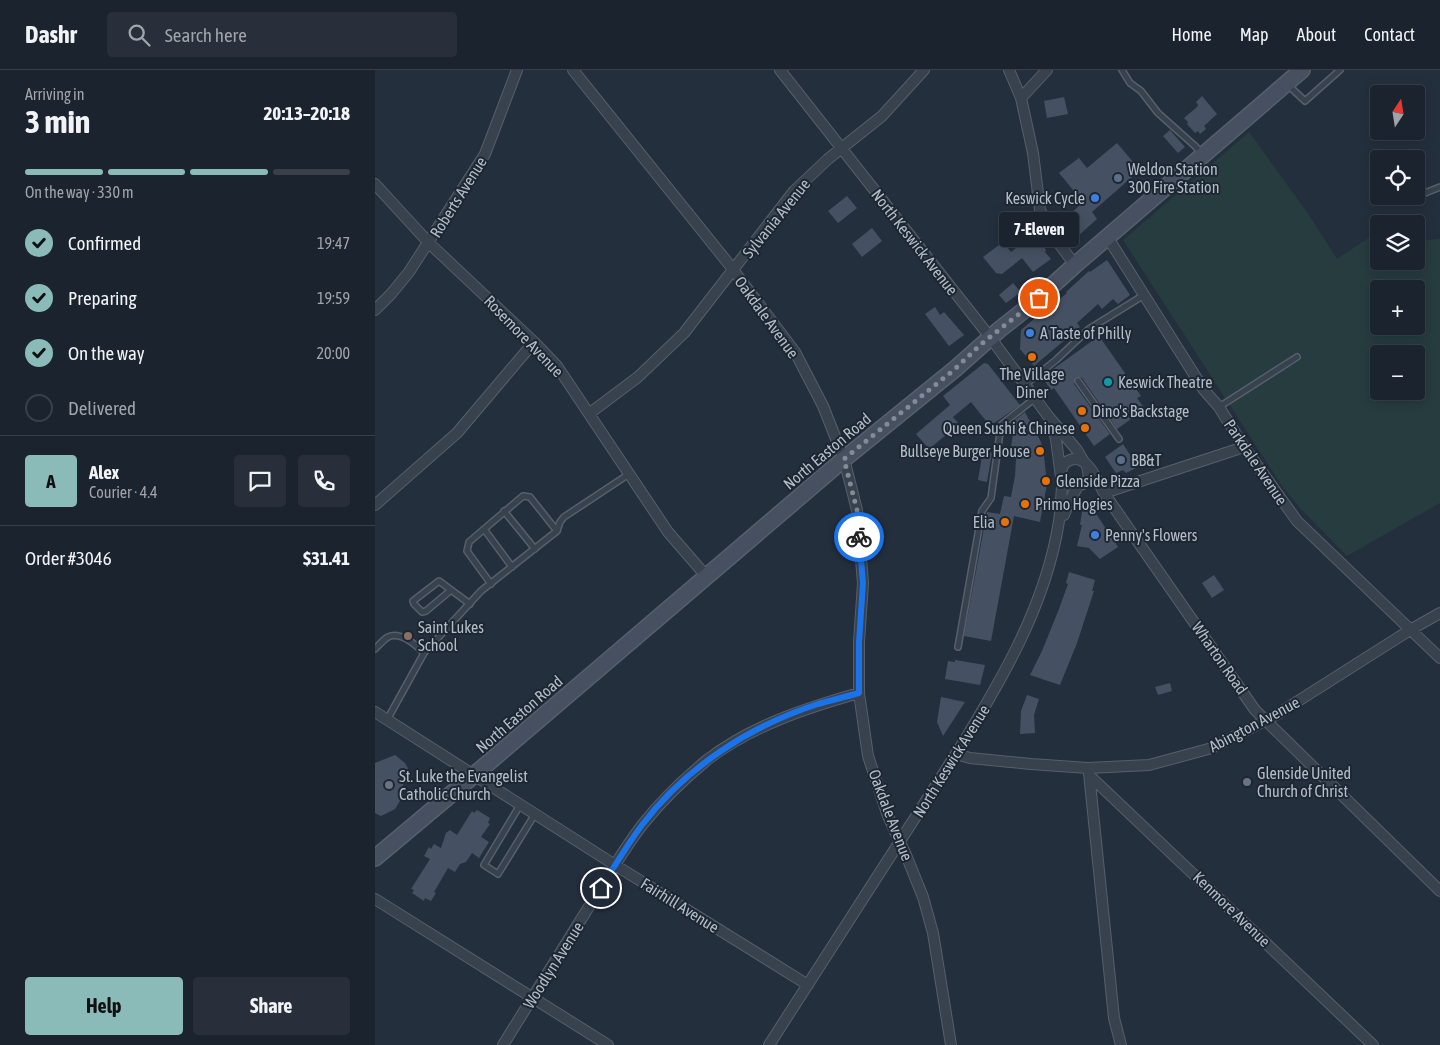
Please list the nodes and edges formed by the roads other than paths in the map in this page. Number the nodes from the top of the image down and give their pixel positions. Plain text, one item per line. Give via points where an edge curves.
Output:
1 (517, 70) edge
2 (573, 70) edge
3 (780, 70) edge
4 (924, 70) edge
5 (1009, 70) edge
6 (1047, 70) edge
7 (1122, 70) edge
8 (1302, 70) edge
9 (1339, 70) edge
10 (1287, 83) junction
11 (1021, 98) junction
12 (842, 149) junction
13 (1203, 156) junction
14 (375, 184) edge
15 (1440, 186) edge
16 (1425, 193) edge
17 (1108, 238) junction
18 (429, 243) junction
19 (1075, 265) junction
20 (733, 271) junction
21 (1144, 295) junction
22 (375, 310) edge
23 (990, 337) junction
24 (534, 342) junction
25 (1297, 357) dead end
26 (1077, 381) dead end
27 (1026, 384) junction
28 (1035, 397) junction
29 (1219, 407) junction
30 (590, 413) junction
31 (1048, 416) junction
32 (1119, 439) dead end
33 (1244, 447) junction
34 (844, 459) junction
35 (1085, 463) junction
36 (630, 474) junction
37 (1061, 475) junction
38 (1080, 486) junction
39 (1104, 493) junction
40 (375, 505) edge
41 (504, 511) junction
42 (483, 529) junction
43 (557, 531) junction
44 (1055, 539) junction
45 (535, 550) junction
46 (512, 567) junction
47 (707, 577) junction
48 (491, 584) junction
49 (451, 590) junction
50 (470, 604) junction
51 (1440, 613) edge
52 (1410, 630) junction
53 (958, 647) dead end
54 (375, 648) edge
55 (424, 653) junction
56 (1440, 658) edge
57 (859, 693) junction
58 (375, 712) edge
59 (386, 720) junction
60 (1265, 720) junction
61 (956, 754) junction
62 (1088, 771) junction
63 (474, 775) junction
64 (520, 805) junction
65 (535, 814) junction
66 (900, 842) junction
67 (375, 858) edge
68 (615, 865) junction
69 (1440, 891) edge
70 (375, 899) edge
71 (808, 985) junction
72 (533, 997) junction
73 (503, 1045) edge
74 (608, 1045) edge
75 (769, 1045) edge
76 (951, 1045) edge
77 (1121, 1045) edge
78 (1373, 1045) edge

1 - 18 street, Roberts Avenue via 485,154
2 - 20 street, Oakdale Avenue
3 - 12 street, North Keswick Avenue
4 - 12 street, Sylvania Avenue via 883,116
5 - 11 street
6 - 11 street
7 - 13 lane via 1158,113
8 - 10 main road, North Easton Road
9 - 10 lane via 1305,101
10 - 13 main road, North Easton Road
11 - 19 street via 1033,153 1040,210 1054,237
12 - 20 street, Sylvania Avenue via 794,191
12 - 23 street, North Keswick Avenue
13 - 17 main road, North Easton Road
14 - 18 street, Rosemore Avenue
15 - 16 lane
17 - 19 main road, North Easton Road
17 - 21 street, Parkdale Avenue
18 - 22 street, Roberts Avenue
18 - 24 street, Rosemore Avenue
19 - 23 main road, North Easton Road
20 - 30 street, Sylvania Avenue via 684,333 638,377
20 - 34 street, Oakdale Avenue via 795,352 823,406
21 - 27 lane via 1089,329
21 - 29 street, Parkdale Avenue via 1204,390
23 - 27 street, North Keswick Avenue
23 - 34 main road, North Easton Road
24 - 30 street, Rosemore Avenue via 557,366
24 - 40 street via 457,433
25 - 29 lane
26 - 32 lane
27 - 28 street, North Keswick Avenue
28 - 31 street, North Keswick Avenue
28 - 53 lane via 1001,426 991,498 982,511
29 - 33 street, Parkdale Avenue
30 - 36 street, Rosemore Avenue
31 - 35 street, North Keswick Avenue
31 - 37 street, North Keswick Avenue via 1056,439
33 - 39 street
33 - 52 street, Parkdale Avenue via 1297,521
34 - 47 main road, North Easton Road
34 - 57 street, Oakdale Avenue via 857,510 863,583
35 - 37 street via 1071,459 1063,465
35 - 38 street, North Keswick Avenue via 1089,476
35 - 39 street, Wharton Road
36 - 43 lane via 564,517
36 - 47 street, Rosemore Avenue via 668,532
37 - 38 street via 1070,486
37 - 44 street, North Keswick Avenue via 1060,515
38 - 39 street via 1093,487
38 - 44 street, North Keswick Avenue via 1068,503
39 - 60 street, Wharton Road
41 - 42 lane
41 - 43 lane via 523,496 530,497
41 - 45 lane
42 - 46 lane
42 - 48 lane via 469,542 467,551
43 - 45 lane
44 - 61 street, North Keswick Avenue via 1039,596 1018,644 986,706
45 - 46 lane
46 - 48 lane
47 - 63 main road, North Easton Road
48 - 50 lane
49 - 49 lane via 439,581 413,601 422,612 426,611
49 - 50 lane
50 - 55 lane
51 - 52 street, Abington Avenue
52 - 56 street, Parkdale Avenue
52 - 60 street, Abington Avenue
54 - 55 lane via 389,636 396,636 413,643
55 - 59 lane
57 - 66 street, Oakdale Avenue via 868,756 887,816
57 - 68 street, Woodlyn Avenue via 780,718 709,759 675,787 642,825
58 - 59 street, Fairhill Avenue
59 - 63 street, Fairhill Avenue
60 - 62 street, Abington Avenue via 1212,748 1149,765
60 - 69 street, Wharton Road
61 - 62 street, Abington Avenue
61 - 66 street, North Keswick Avenue
62 - 77 street via 1114,1018
62 - 78 street, Kenmore Avenue
63 - 64 street, Fairhill Avenue
63 - 67 main road, North Easton Road
64 - 65 street, Fairhill Avenue
64 - 65 lane via 484,865 497,874
65 - 68 street, Fairhill Avenue
66 - 71 street, North Keswick Avenue
66 - 76 street, Oakdale Avenue via 923,897 933,932
68 - 71 street, Fairhill Avenue
68 - 72 street, Woodlyn Avenue
70 - 72 street
71 - 75 street, North Keswick Avenue
72 - 73 street, Woodlyn Avenue
72 - 74 street

